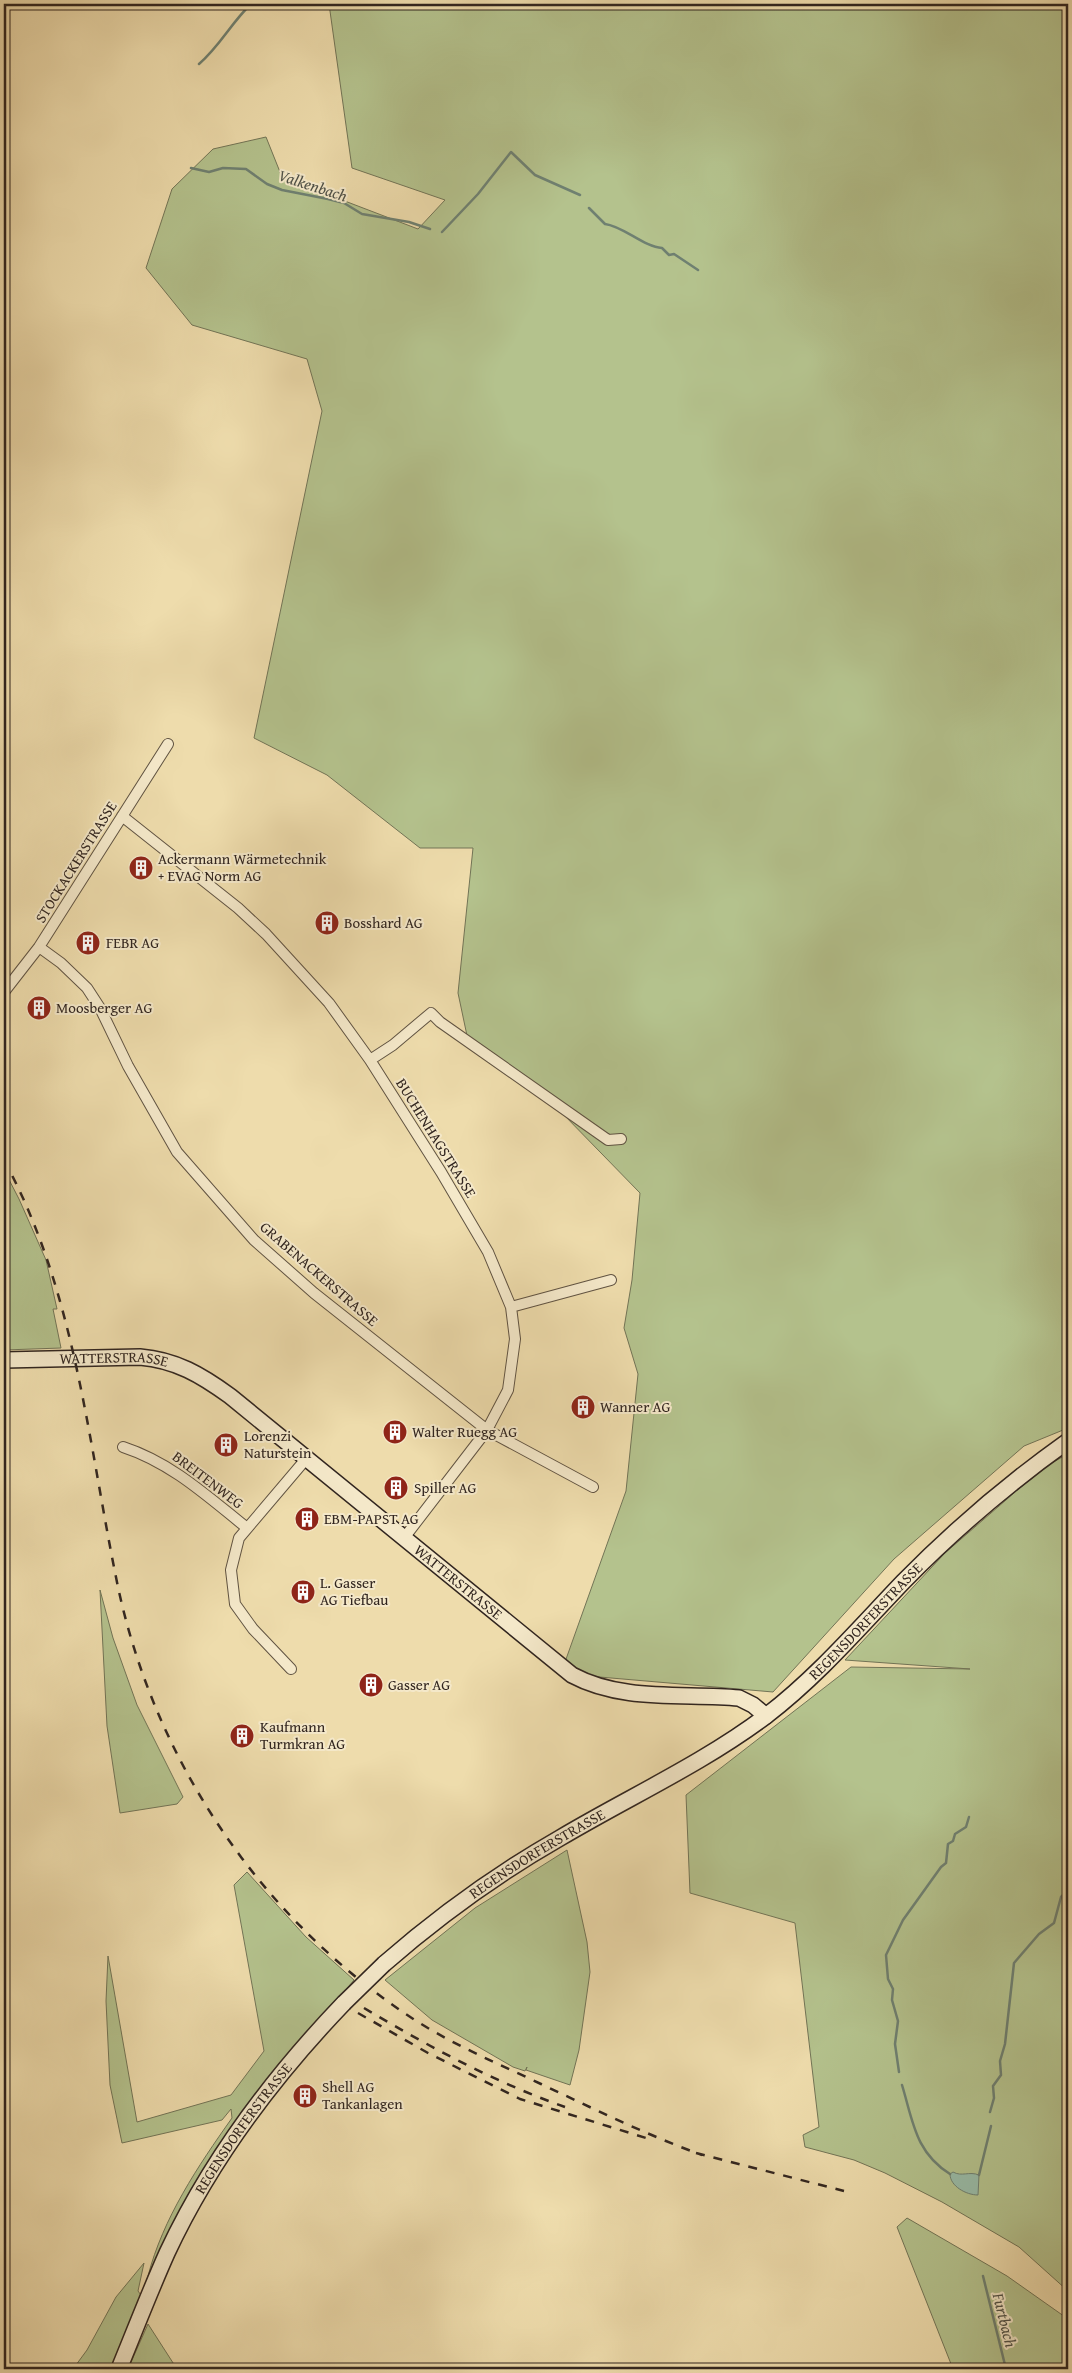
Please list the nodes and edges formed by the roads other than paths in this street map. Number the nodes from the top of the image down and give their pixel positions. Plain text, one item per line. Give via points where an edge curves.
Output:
1 (168, 744) dead end
2 (122, 816) junction
3 (39, 947) junction
4 (4, 992) edge
5 (370, 1060) junction
6 (621, 1139) dead end
7 (611, 1280) dead end
8 (512, 1307) junction
9 (4, 1360) edge
10 (487, 1430) junction
11 (1068, 1441) edge
12 (123, 1448) dead end
13 (306, 1459) junction
14 (592, 1487) dead end
15 (247, 1528) junction
16 (404, 1538) junction
17 (292, 1669) dead end
18 (766, 1716) junction
19 (120, 2369) edge

1 - 2 street, STOCKACKERSTRASSE
2 - 3 street, STOCKACKERSTRASSE
2 - 5 street, BUCHENHAGSTRASSE via 266,934 329,1002
3 - 4 street, STOCKACKERSTRASSE
3 - 10 street, GRABENACKERSTRASSE via 87,988 177,1152 254,1240 314,1293
5 - 6 street via 430,1013 608,1140
5 - 8 street, BUCHENHAGSTRASSE via 488,1252
7 - 8 street
8 - 10 street, BUCHENHAGSTRASSE via 515,1339 508,1390
9 - 13 street, WATTERSTRASSE via 140,1356 170,1361 212,1383
10 - 14 street, GRABENACKERSTRASSE
10 - 16 street, BUCHENHAGSTRASSE
11 - 18 street, REGENSDORFERSTRASSE via 938,1547 825,1664
12 - 15 street, BREITENWEG via 147,1455 176,1471
13 - 15 street
13 - 16 street, WATTERSTRASSE
15 - 17 street via 239,1538 230,1570 235,1604 253,1629
16 - 18 street, WATTERSTRASSE via 556,1664 586,1682 614,1691 739,1698
18 - 19 street, REGENSDORFERSTRASSE, bridge via 714,1752 509,1869 448,1912 384,1964 344,2003 264,2097 223,2155 168,2252

